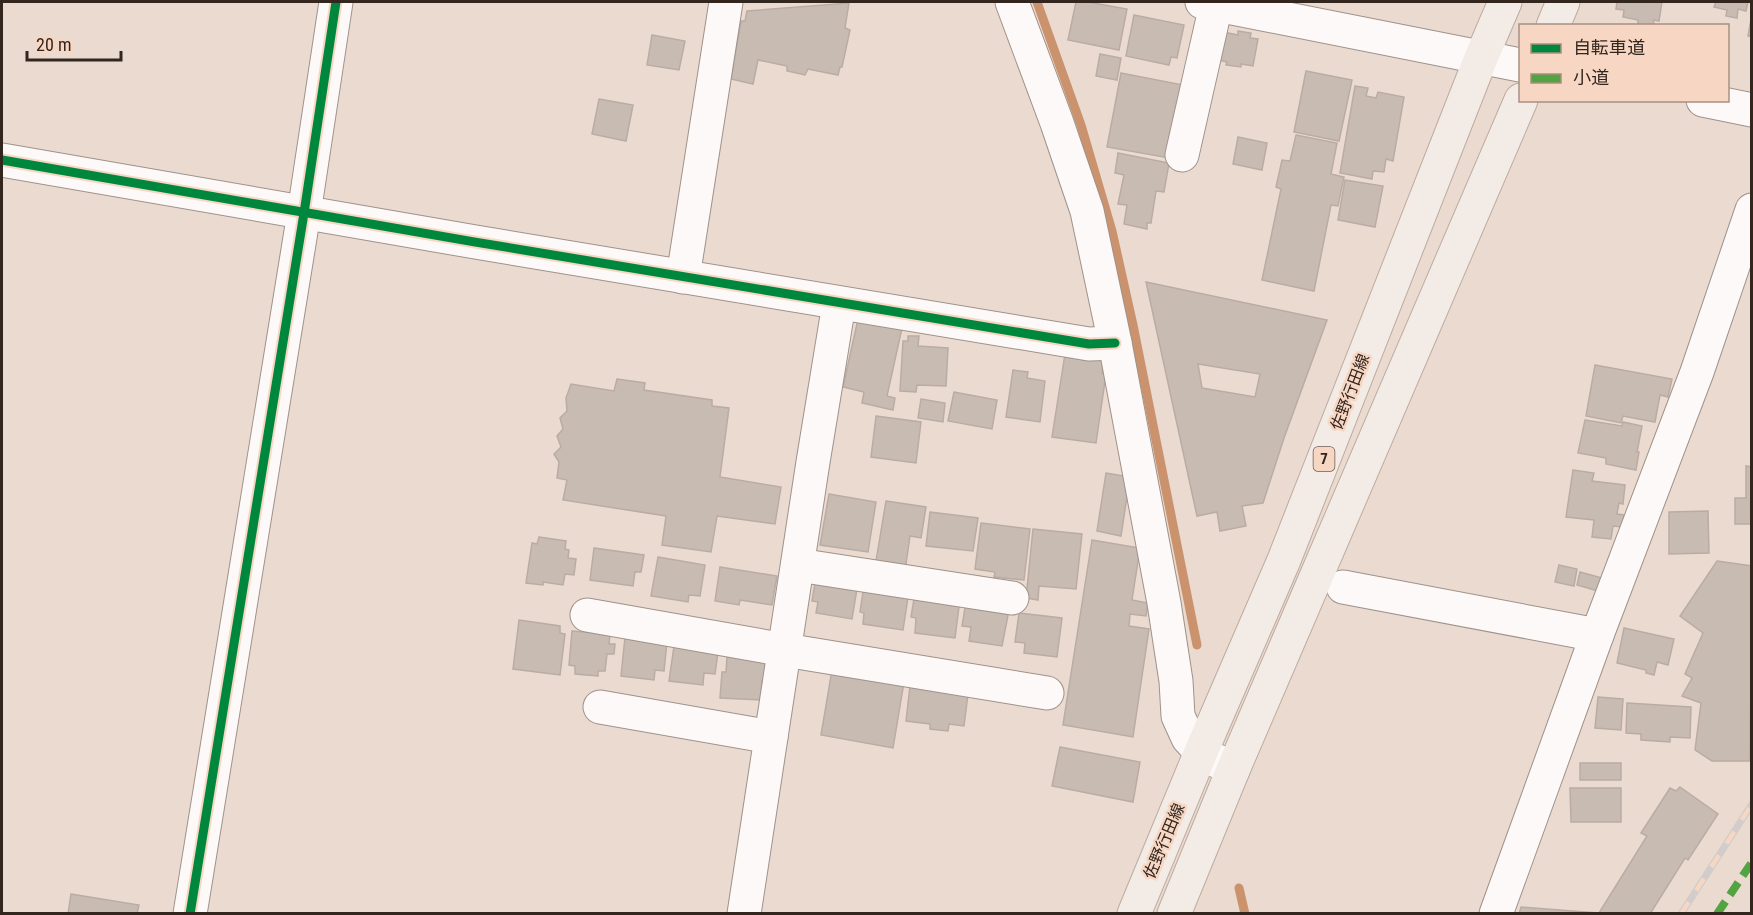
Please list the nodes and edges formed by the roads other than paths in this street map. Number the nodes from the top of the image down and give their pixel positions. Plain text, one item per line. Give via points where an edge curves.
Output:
1 (336, 2) edge
2 (726, 2) edge
3 (1012, 2) edge
4 (1505, 2) edge
5 (1563, 2) edge
6 (1209, 3) edge
7 (1554, 24) edge
8 (1481, 58) junction
9 (1519, 65) edge
10 (1520, 102) edge
11 (1713, 102) edge
12 (1752, 110) edge
13 (1182, 155) dead end
14 (2, 160) edge
15 (1752, 210) edge
16 (304, 213) junction
17 (683, 277) junction
18 (839, 303) junction
19 (1115, 343) junction
20 (798, 565) junction
21 (1343, 587) dead end
22 (1012, 598) dead end
23 (587, 615) dead end
24 (1597, 635) junction
25 (785, 650) junction
26 (1047, 693) dead end
27 (600, 707) dead end
28 (771, 736) junction
29 (1201, 752) junction
30 (1233, 770) junction
31 (190, 914) edge
32 (744, 914) edge
33 (1134, 914) edge
34 (1174, 914) edge
35 (1496, 914) edge

1 - 16 street
2 - 17 street
3 - 19 street via 1087,211
4 - 8 main road, 佐野行田線 / 7
5 - 7 main road
6 - 8 street
6 - 13 street
8 - 9 street
8 - 29 main road, 佐野行田線 / 7 via 1284,560
10 - 30 main road
11 - 12 street
14 - 16 street
15 - 24 street
16 - 17 street
16 - 31 street
17 - 18 street
18 - 19 street via 1089,344
18 - 20 street
19 - 29 street via 1164,603 1178,717 1188,738
20 - 22 street
20 - 25 street
21 - 24 street
23 - 25 street
24 - 35 street
25 - 26 street
25 - 28 street
27 - 28 street
28 - 32 street
29 - 30 street
29 - 33 main road, 佐野行田線 / 7
30 - 34 main road

